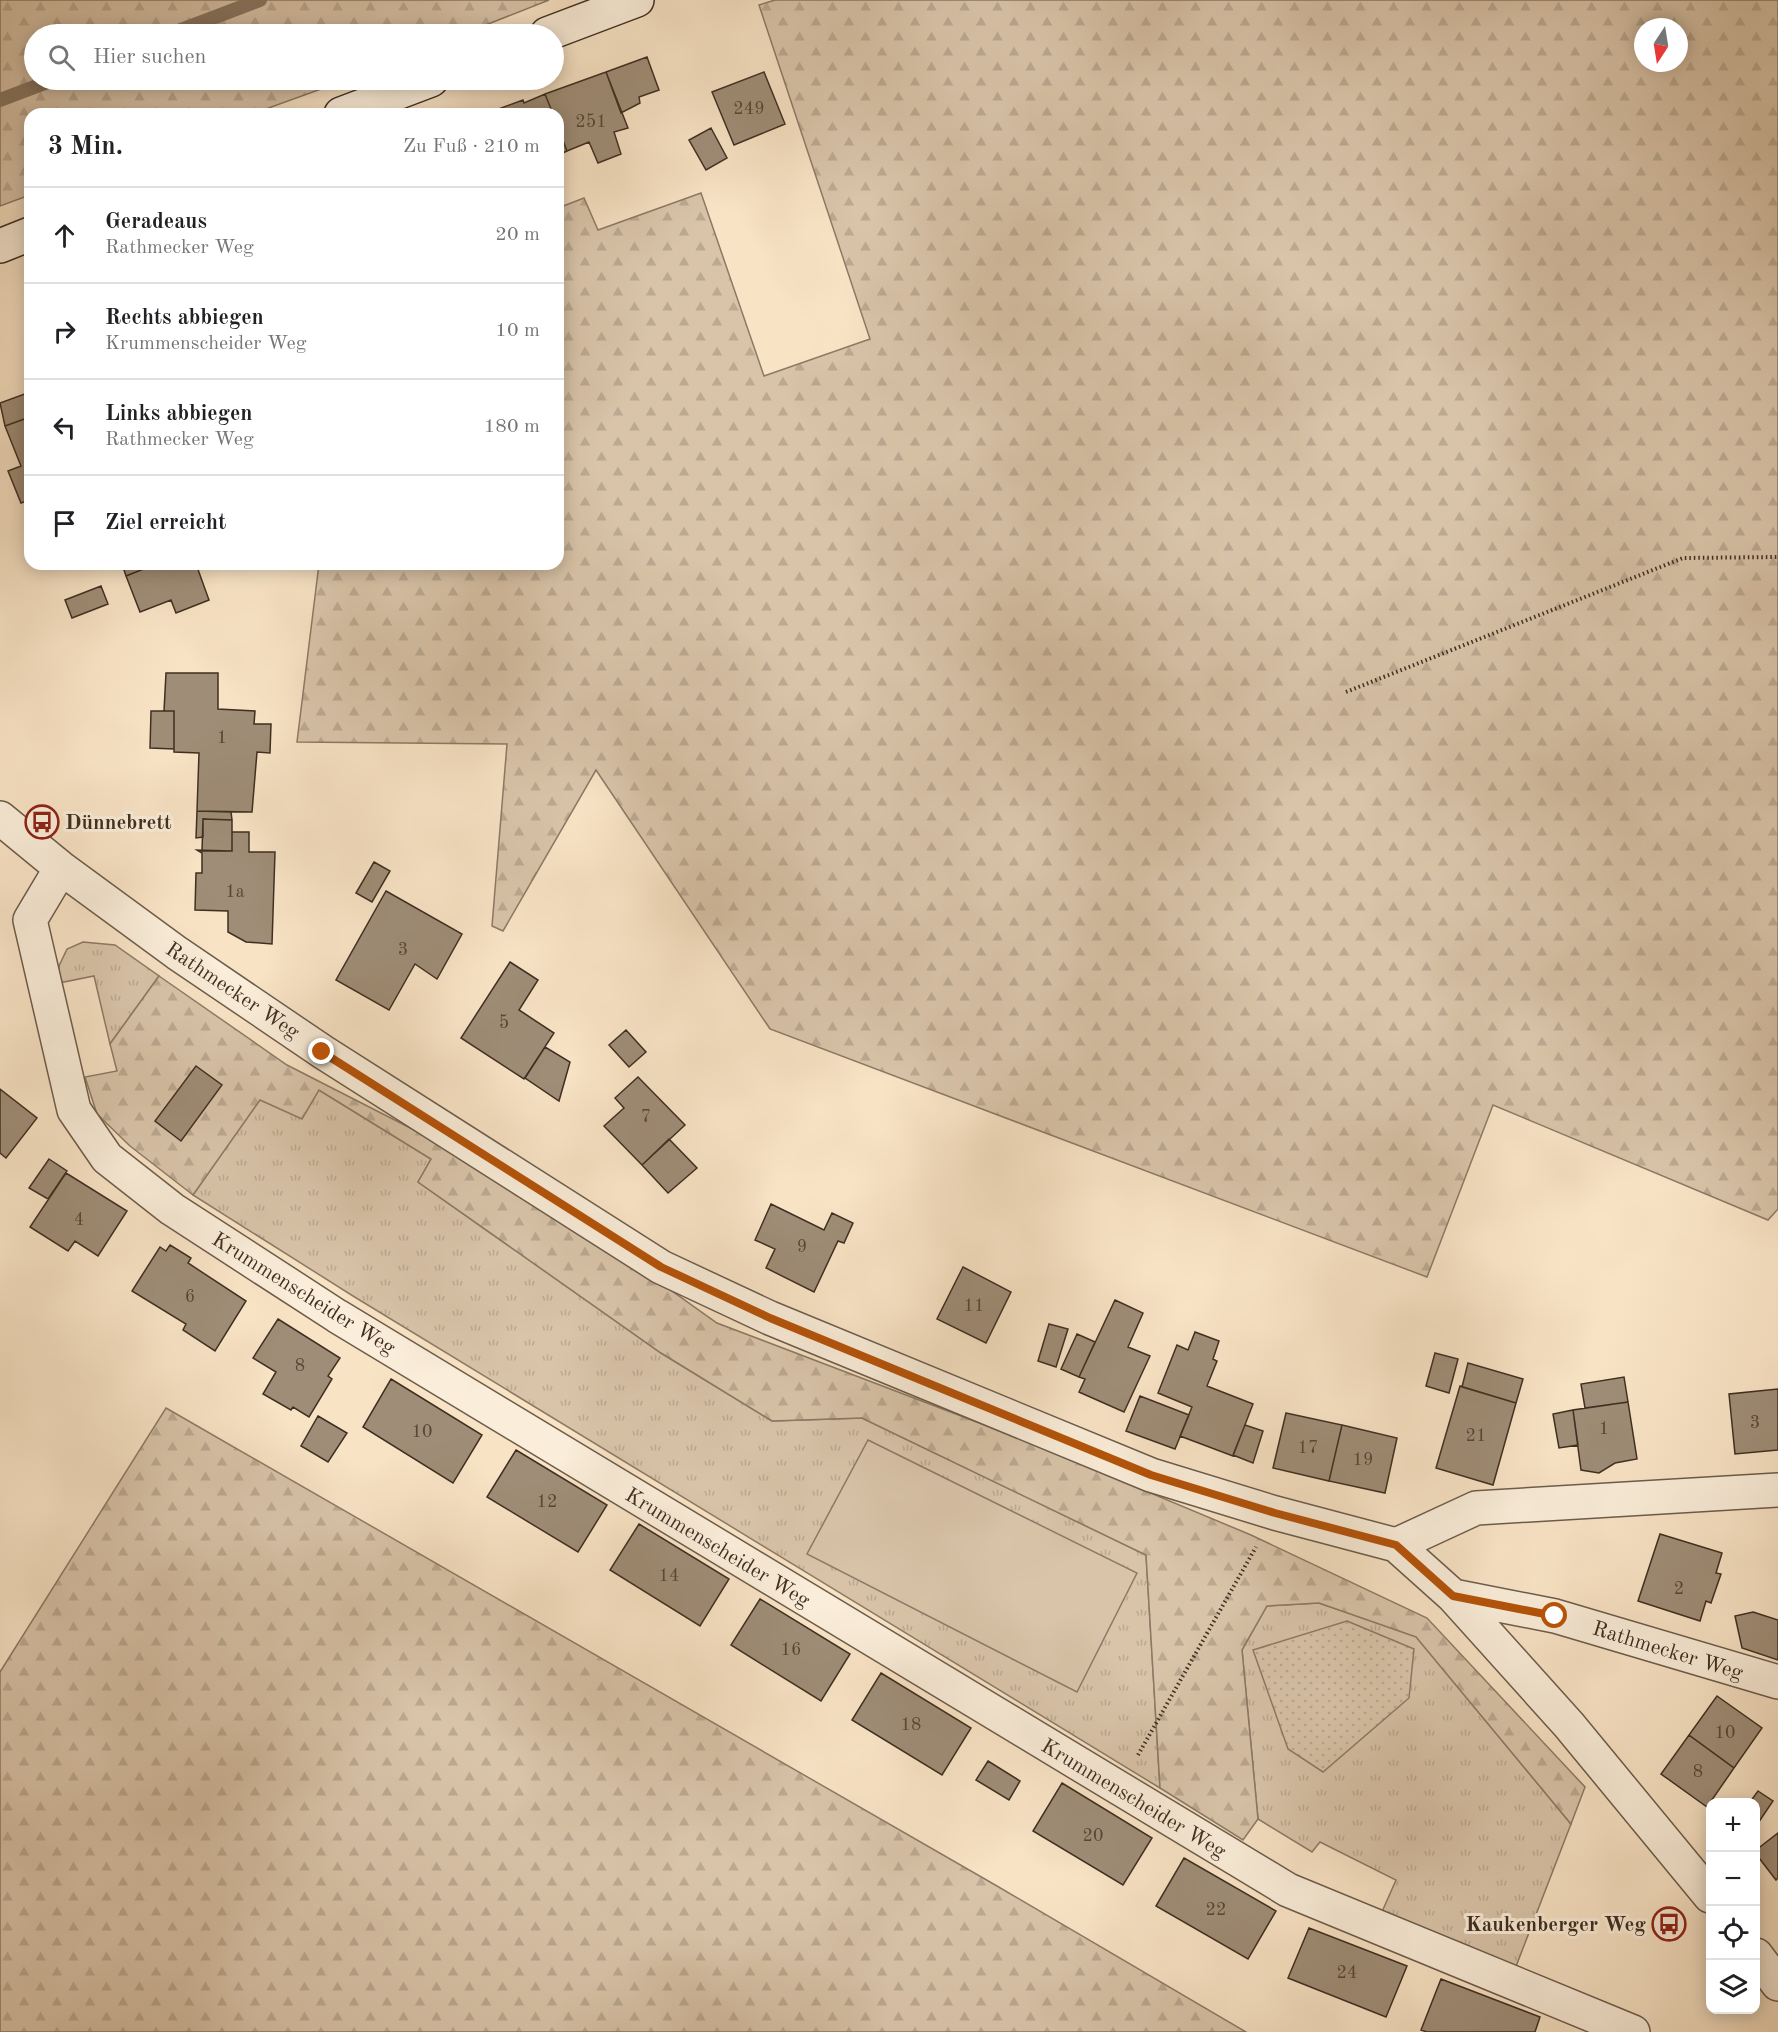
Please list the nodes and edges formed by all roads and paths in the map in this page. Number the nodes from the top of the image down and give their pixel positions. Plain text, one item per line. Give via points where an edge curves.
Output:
1 (636, 0) edge
2 (564, 28) edge
3 (405, 90) edge
4 (357, 108) edge
5 (24, 236) edge
6 (0, 246) edge
7 (1778, 557) edge
8 (1346, 692) dead end
9 (0, 818) edge
10 (61, 868) junction
11 (1778, 1490) edge
12 (1275, 1513) junction
13 (1396, 1545) junction
14 (1453, 1596) junction
15 (1778, 1682) edge
16 (1119, 1789) junction
17 (1706, 1891) edge
18 (1759, 1960) edge
19 (1778, 1984) edge
20 (1633, 2032) edge

1 - 2 street
3 - 4 street
5 - 6 street
7 - 8 path via 1683,558
9 - 10 street, Rathmecker Weg
10 - 12 street, Rathmecker Weg via 322,1052 661,1267 770,1318 1151,1475
10 - 16 street, Krummenscheider Weg via 30,920 74,1110 107,1158 172,1209 338,1317
11 - 13 street via 1476,1508
12 - 13 street, Rathmecker Weg
12 - 16 path
13 - 14 street
14 - 15 street, Rathmecker Weg via 1555,1616
14 - 17 street via 1569,1725
16 - 20 street, Krummenscheider Weg via 1288,1890
18 - 19 street

